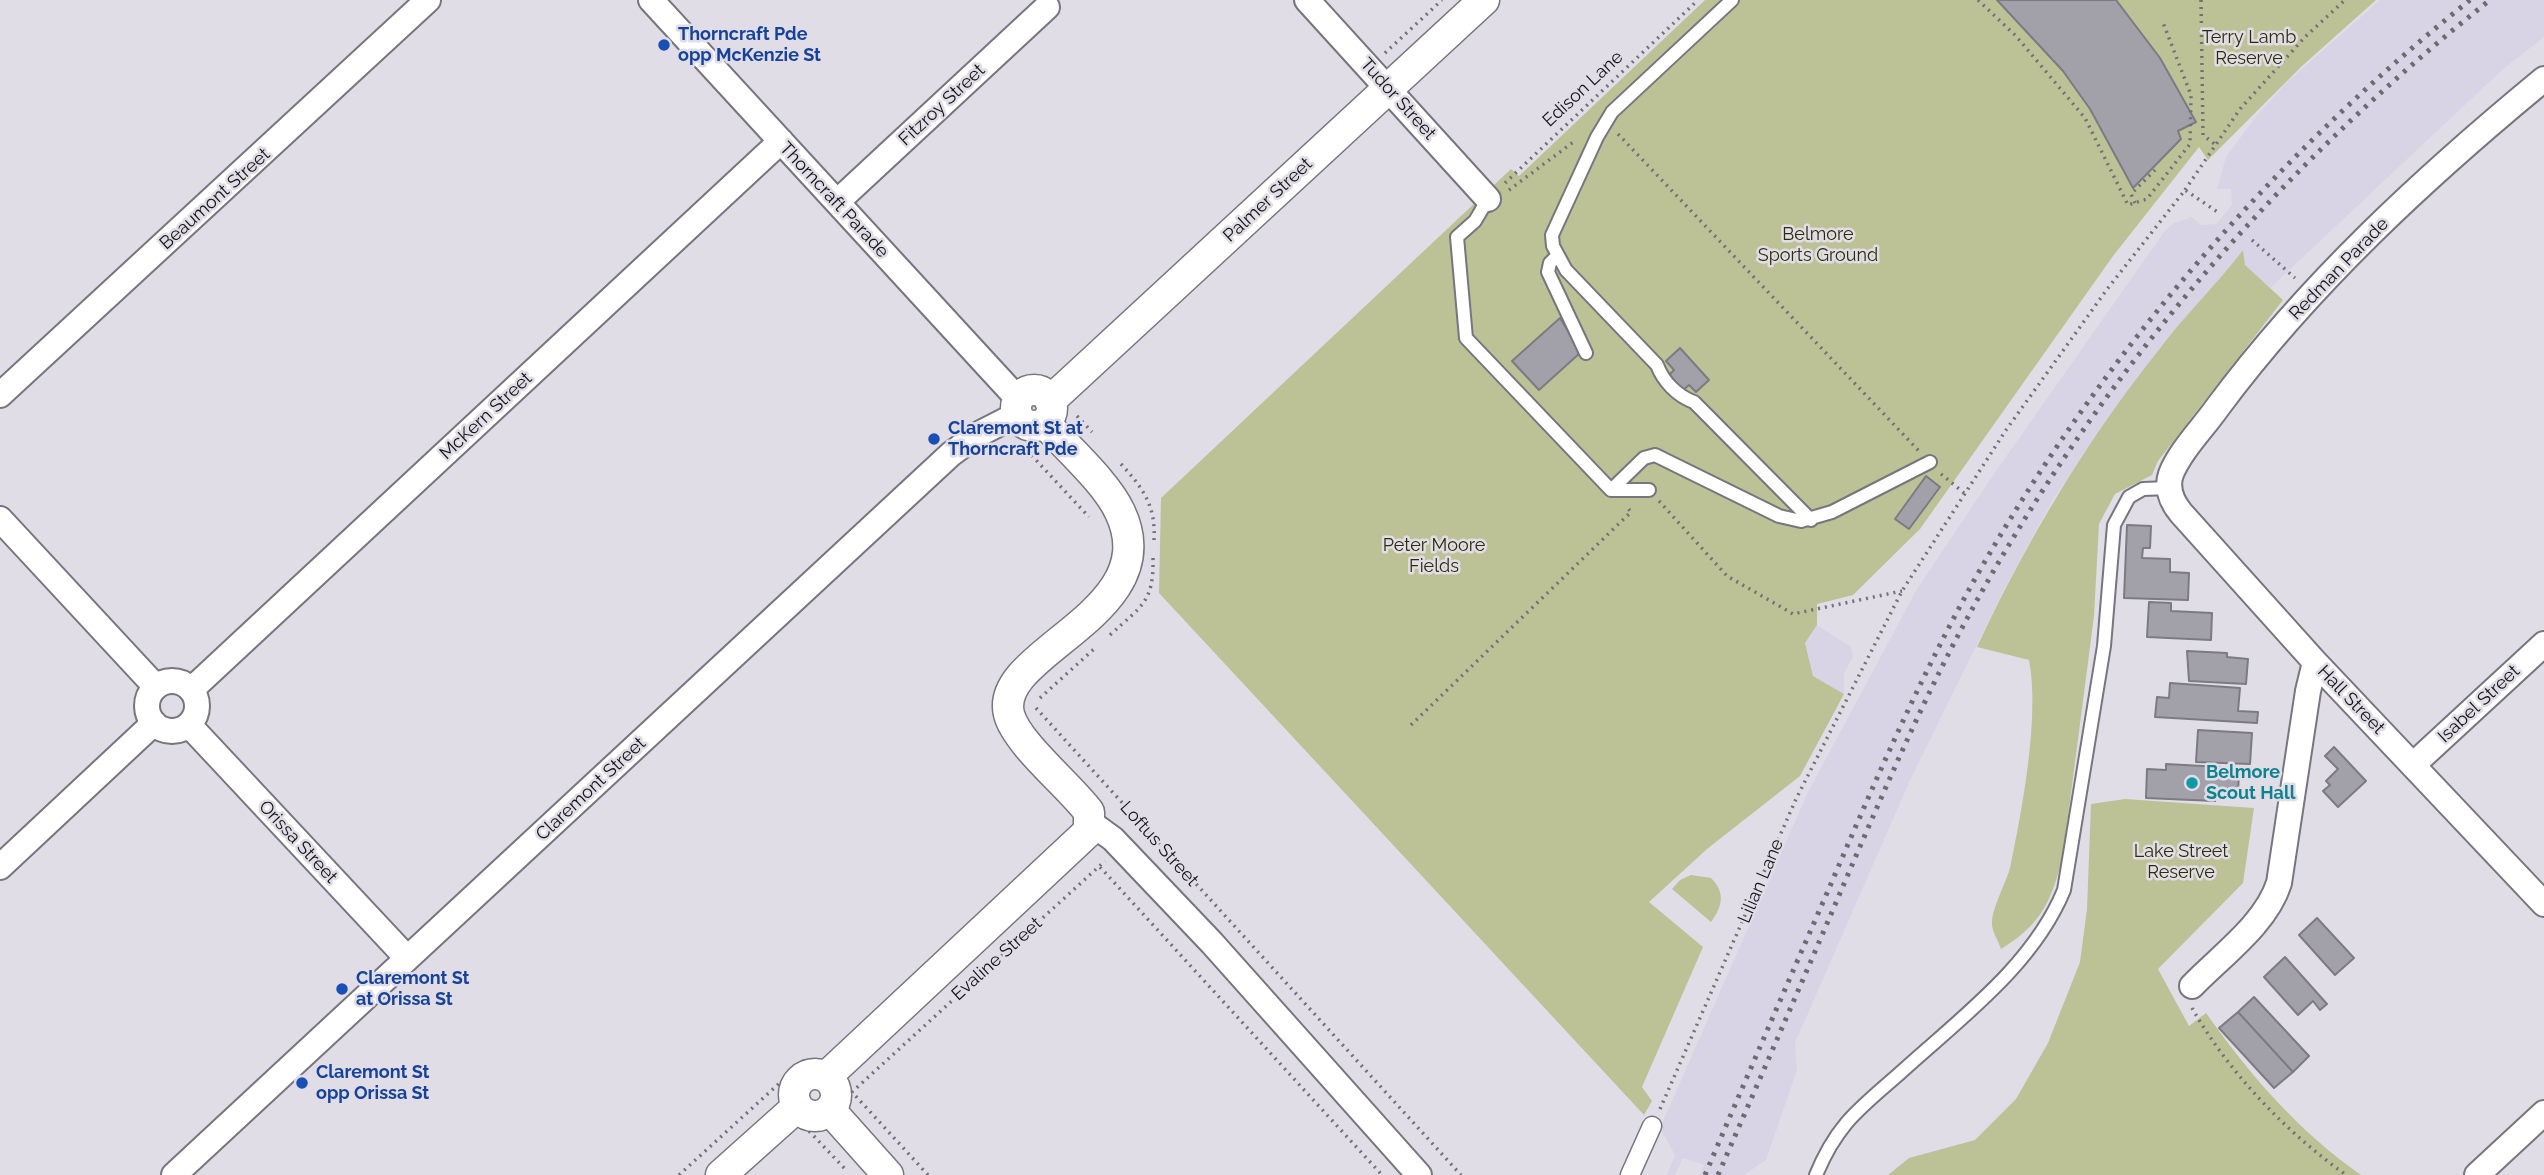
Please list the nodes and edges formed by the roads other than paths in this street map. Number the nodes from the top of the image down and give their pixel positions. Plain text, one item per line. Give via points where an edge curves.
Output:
1 (428, 0) edge
2 (651, 0) edge
3 (1307, 0) edge
4 (1485, 0) edge
5 (1731, 0) edge
6 (1047, 8) dead end
7 (2544, 79) edge
8 (1389, 89) junction
9 (780, 141) junction
10 (1488, 199) joint
11 (837, 202) junction
12 (1557, 256) junction
13 (1586, 354) dead end
14 (0, 395) edge
15 (1017, 407) junction
16 (1048, 412) junction
17 (1930, 462) road end
18 (2169, 488) junction
19 (1611, 489) junction
20 (1649, 490) road end
21 (0, 519) edge
22 (1811, 520) junction
23 (2544, 644) edge
24 (2315, 662) junction
25 (156, 687) junction
26 (191, 690) junction
27 (154, 723) junction
28 (189, 725) junction
29 (2414, 764) junction
30 (1091, 823) junction
31 (0, 867) edge
32 (2544, 904) edge
33 (407, 958) junction
34 (2192, 986) road end
35 (826, 1077) junction
36 (841, 1101) junction
37 (2544, 1113) edge
38 (802, 1119) junction
39 (1652, 1126) road end
40 (174, 1175) edge
41 (721, 1175) edge
42 (888, 1175) edge
43 (1419, 1175) edge
44 (1630, 1175) edge
45 (1816, 1175) edge
46 (2477, 1175) edge

1 - 14 street, Beaumont Street
2 - 9 street, Thorncraft Parade
3 - 8 street, Tudor Street
4 - 8 street, Palmer Street
5 - 12 lane via 1612,112 1556,222 1552,235
6 - 11 street, Fitzroy Street
7 - 18 street, Redman Parade via 2398,209 2312,294 2234,386 2181,458
8 - 10 street, Tudor Street
8 - 16 street, Palmer Street
9 - 11 street, Thorncraft Parade
9 - 26 street, McKern Street
10 - 19 lane via 1475,221 1457,237 1466,338
11 - 15 street, Thorncraft Parade
12 - 13 lane via 1548,272
12 - 22 lane via 1682,398 1694,402
15 - 16 street via 1028,426
15 - 33 street, Claremont Street via 951,454
16 - 30 street, Loftus Street via 1116,504 1126,535 1124,566 1114,592 1025,673 1008,700 1009,718 1081,801
17 - 22 lane
18 - 24 street, Hall Street via 2181,513
18 - 45 lane via 2143,489 2129,497 2114,525 2104,646 2064,890 2054,914 2012,969 1863,1103 1829,1142
19 - 20 lane
19 - 22 lane via 1644,458 1655,455 1779,516
21 - 25 street
23 - 29 street, Isabel Street
24 - 29 street, Hall Street
24 - 34 street via 2274,898 2264,914
25 - 26 street via 178,682
25 - 27 street via 148,701
26 - 28 street via 197,712
27 - 28 street via 168,731
27 - 31 street
28 - 33 street, Orissa Street
29 - 32 street, Hall Street
30 - 35 street, Evaline Street via 1086,838
30 - 43 street, Loftus Street via 1121,847 1212,943
33 - 40 street, Claremont Street
35 - 36 street
35 - 38 street via 812,1073 799,1080 793,1093
36 - 38 street via 816,1116 803,1112
36 - 42 street
37 - 46 street
38 - 41 street
39 - 44 street

